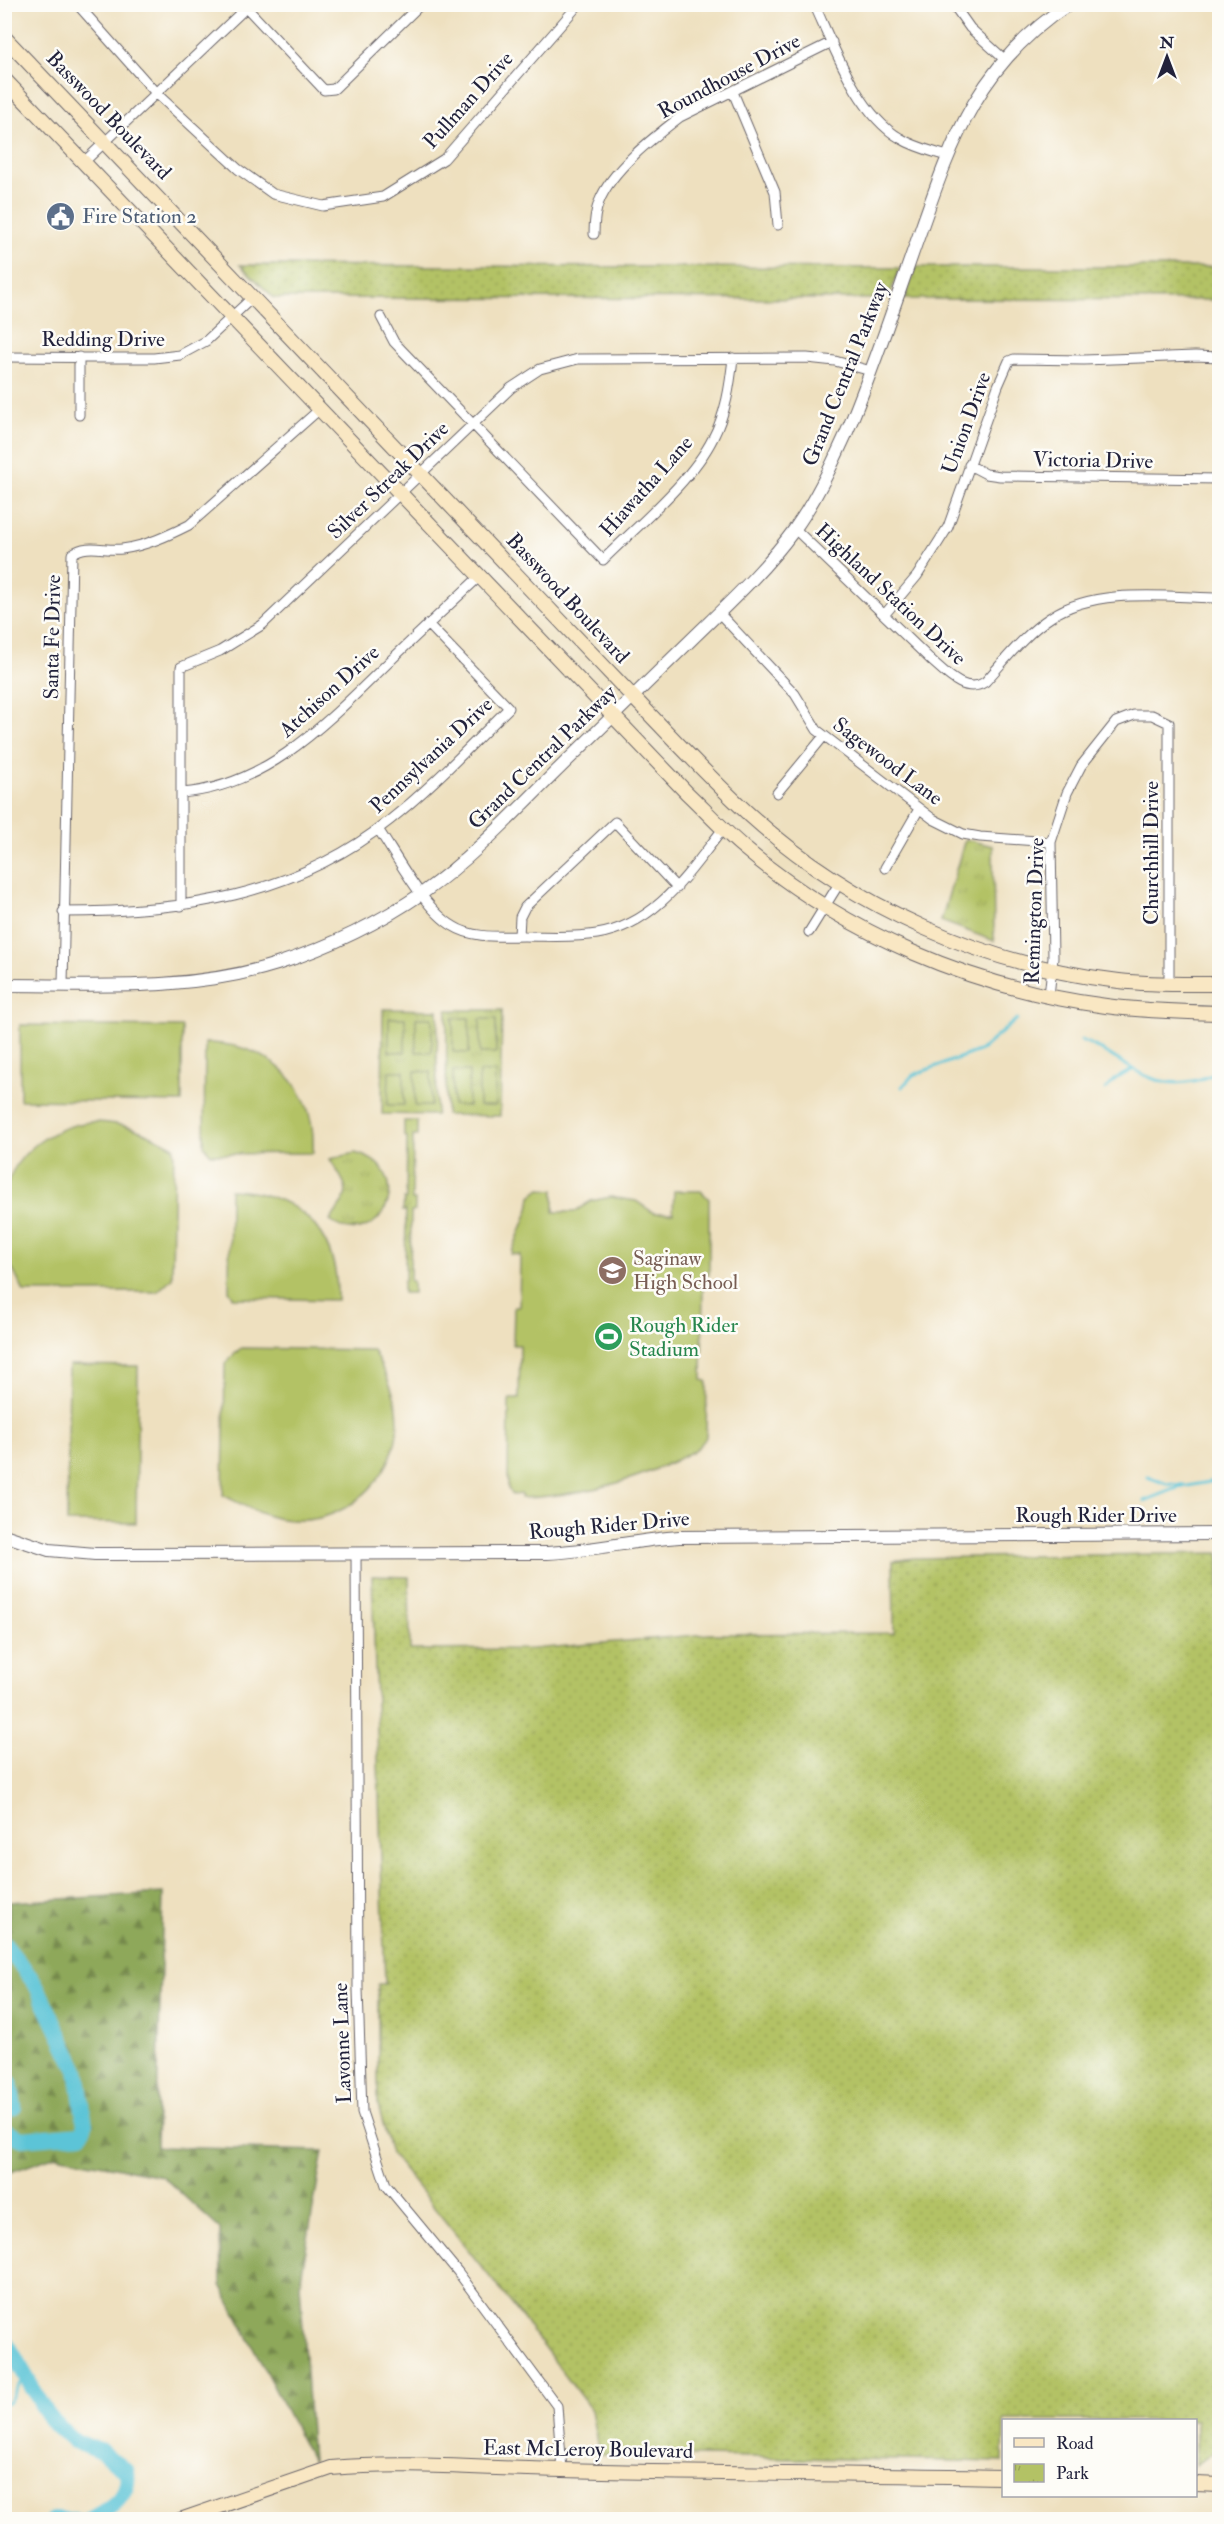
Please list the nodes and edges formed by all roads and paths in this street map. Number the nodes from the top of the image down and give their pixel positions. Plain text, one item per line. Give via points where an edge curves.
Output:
1 (77, 4) edge
2 (421, 4) edge
3 (579, 4) edge
4 (814, 4) edge
5 (952, 4) edge
6 (1069, 4) edge
7 (247, 6) edge
8 (4, 37) edge
9 (832, 42) junction
10 (1004, 59) junction
11 (4, 79) edge
12 (733, 92) junction
13 (156, 93) junction
14 (105, 142) junction
15 (947, 156) junction
16 (85, 161) junction
17 (778, 225) dead end
18 (594, 234) dead end
19 (253, 297) junction
20 (233, 316) junction
21 (381, 317) dead end
22 (4, 357) edge
23 (79, 357) junction
24 (1220, 357) edge
25 (734, 358) junction
26 (871, 371) junction
27 (321, 408) junction
28 (78, 415) dead end
29 (474, 424) junction
30 (969, 465) junction
31 (421, 473) junction
32 (1220, 479) edge
33 (400, 493) junction
34 (795, 529) junction
35 (479, 577) junction
36 (1220, 598) edge
37 (719, 614) junction
38 (885, 614) junction
39 (428, 624) junction
40 (633, 697) junction
41 (614, 715) junction
42 (1169, 723) joint
43 (824, 736) junction
44 (181, 793) junction
45 (777, 793) dead end
46 (919, 809) junction
47 (378, 829) junction
48 (723, 829) junction
49 (1051, 842) junction
50 (885, 868) dead end
51 (840, 882) junction
52 (677, 888) junction
53 (421, 893) junction
54 (181, 906) junction
55 (825, 906) junction
56 (63, 912) junction
57 (809, 932) dead end
58 (519, 936) junction
59 (1052, 969) junction
60 (1169, 984) junction
61 (1220, 984) edge
62 (4, 985) edge
63 (63, 985) junction
64 (1048, 996) junction
65 (1220, 1014) edge
66 (1220, 1534) edge
67 (4, 1535) edge
68 (356, 1552) junction
69 (562, 2470) junction
70 (1002, 2477) edge
71 (180, 2520) edge

1 - 13 street, Pullman Drive
2 - 7 street via 329,91
3 - 13 street, Pullman Drive via 444,159 383,197 323,206 273,194 238,169
4 - 9 street
5 - 10 street via 970,28
6 - 10 street, Grand Central Parkway
7 - 13 street
8 - 14 main road, Basswood Boulevard
9 - 12 street, Roundhouse Drive
9 - 15 street via 861,98 883,126 901,139
10 - 15 street, Grand Central Parkway via 966,114
11 - 16 main road
12 - 17 street via 775,192
12 - 18 street, Roundhouse Drive via 680,117 612,179 599,200
13 - 14 street
14 - 16 street
14 - 19 main road, Basswood Boulevard
15 - 26 street, Grand Central Parkway
16 - 20 main road
19 - 20 street, Redding Drive
19 - 31 main road, Basswood Boulevard
20 - 23 street, Redding Drive via 200,345 180,355
20 - 27 main road
21 - 29 street via 394,342
22 - 23 street, Redding Drive
23 - 28 street
24 - 30 street, Union Drive via 1014,358 1005,370
25 - 26 street, Silver Streak Drive via 822,359
25 - 29 street, Silver Streak Drive via 595,357 565,361 520,381
25 - 29 street, Hiawatha Lane via 724,411 704,453 681,482 603,560
26 - 34 street, Grand Central Parkway via 827,476
27 - 33 main road
27 - 56 street, Santa Fe Drive via 189,525 164,538 122,549 80,548 72,554
29 - 31 street, Silver Streak Drive
30 - 32 street, Victoria Drive via 1000,476
30 - 38 street, Union Drive via 948,527 917,576
31 - 33 street, Silver Streak Drive
31 - 40 main road, Basswood Boulevard
33 - 35 main road
33 - 44 street, Silver Streak Drive via 262,625 220,651 181,667
34 - 37 street, Grand Central Parkway
34 - 38 street, Highland Station Drive
35 - 39 street, Atchison Drive
35 - 41 main road
36 - 38 street, Highland Station Drive via 1105,598 1068,607 1050,617 985,682 974,687 952,678
37 - 40 street, Grand Central Parkway
37 - 43 street, Sagewood Lane via 795,694
39 - 44 street, Atchison Drive via 319,729 288,753 239,779
39 - 47 street, Pennsylvania Drive via 509,708 416,798
40 - 41 street, Grand Central Parkway
40 - 51 main road, Basswood Boulevard via 752,817
41 - 48 main road
41 - 53 street, Grand Central Parkway via 472,852
42 - 49 street, Remington Drive via 1152,715 1134,715 1116,722 1081,766
42 - 60 street, Churchhill Drive
43 - 45 street
43 - 46 street, Sagewood Lane
44 - 54 street, Silver Streak Drive
46 - 49 street, Sagewood Lane via 963,834
46 - 50 street
47 - 53 street
47 - 54 street, Pennsylvania Drive via 294,876 235,896
48 - 52 street
48 - 55 main road
49 - 59 street, Remington Drive
51 - 55 street
51 - 59 main road, Basswood Boulevard via 873,903 934,932
52 - 58 street via 647,914 610,931 575,936
52 - 58 street via 615,822 525,907
53 - 58 street via 444,920 461,931
53 - 63 street, Grand Central Parkway via 333,943 239,974 166,985
54 - 56 street, Pennsylvania Drive
55 - 57 street
55 - 64 main road via 932,960
56 - 63 street, Santa Fe Drive
59 - 60 main road, Basswood Boulevard via 1120,981
59 - 64 street, Remington Drive
60 - 61 main road, Basswood Boulevard
62 - 63 street, Grand Central Parkway
64 - 65 main road via 1121,1008
66 - 68 street, Rough Rider Drive via 680,1537 548,1553
67 - 68 street, Rough Rider Drive via 49,1550 78,1554
68 - 69 street, Lavonne Lane via 362,2112 386,2186 458,2272 557,2406
69 - 70 main road, East McLeroy Boulevard
69 - 71 main road, East McLeroy Boulevard via 414,2465 331,2468

